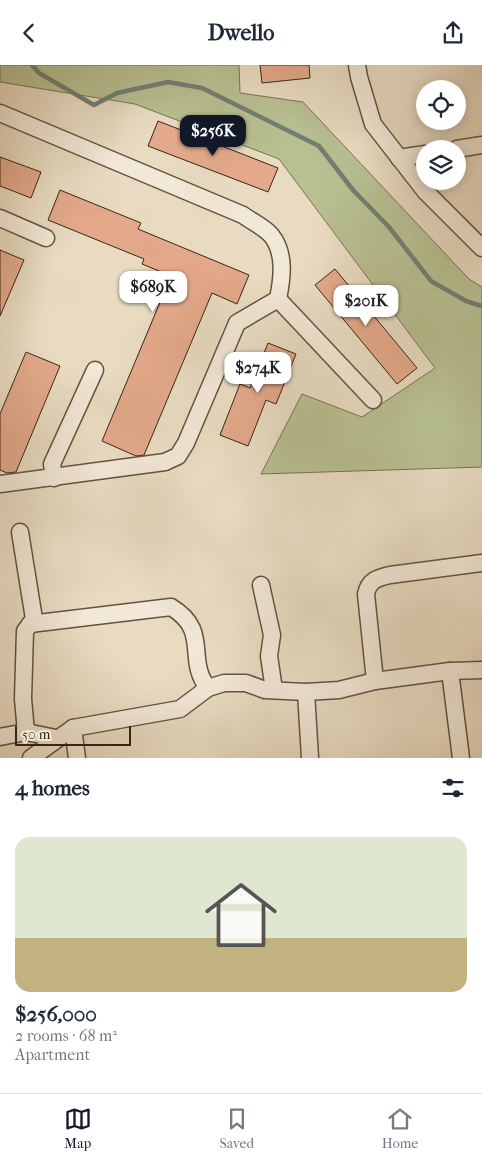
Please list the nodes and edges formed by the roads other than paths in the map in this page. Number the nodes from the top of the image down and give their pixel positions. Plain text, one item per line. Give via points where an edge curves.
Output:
1 (357, 65) edge
2 (0, 113) edge
3 (482, 145) edge
4 (466, 148) edge
5 (416, 155) edge
6 (399, 158) junction
7 (0, 218) edge
8 (46, 238) dead end
9 (482, 248) edge
10 (278, 299) junction
11 (95, 370) dead end
12 (373, 400) dead end
13 (54, 478) junction
14 (0, 484) edge
15 (20, 532) dead end
16 (482, 563) edge
17 (261, 585) dead end
18 (30, 624) junction
19 (482, 670) edge
20 (450, 671) junction
21 (375, 681) junction
22 (208, 688) junction
23 (274, 690) junction
24 (306, 692) junction
25 (73, 728) junction
26 (26, 733) junction
27 (0, 737) edge
28 (56, 738) junction
29 (31, 758) edge
30 (77, 758) edge
31 (310, 758) edge
32 (461, 758) edge

1 - 6 lane via 373,124
2 - 10 lane via 243,215 271,235 279,252 283,275
3 - 4 lane
5 - 6 lane
6 - 9 lane via 425,191
7 - 8 lane
10 - 12 lane
10 - 13 lane via 237,323 178,456 165,462
11 - 13 lane via 52,464
13 - 14 lane
15 - 18 lane via 34,619
16 - 21 lane via 390,575 376,578 368,585 366,594
17 - 23 lane via 272,635 270,657
18 - 22 lane via 170,607 193,627 201,679
18 - 26 lane via 25,631 23,699
19 - 20 lane
20 - 21 lane
20 - 32 lane
21 - 24 lane via 339,690
22 - 23 lane via 224,683 246,683
22 - 25 lane via 180,709
23 - 24 lane
24 - 31 lane
25 - 28 lane
25 - 30 lane
26 - 27 lane
26 - 28 lane
28 - 29 lane

